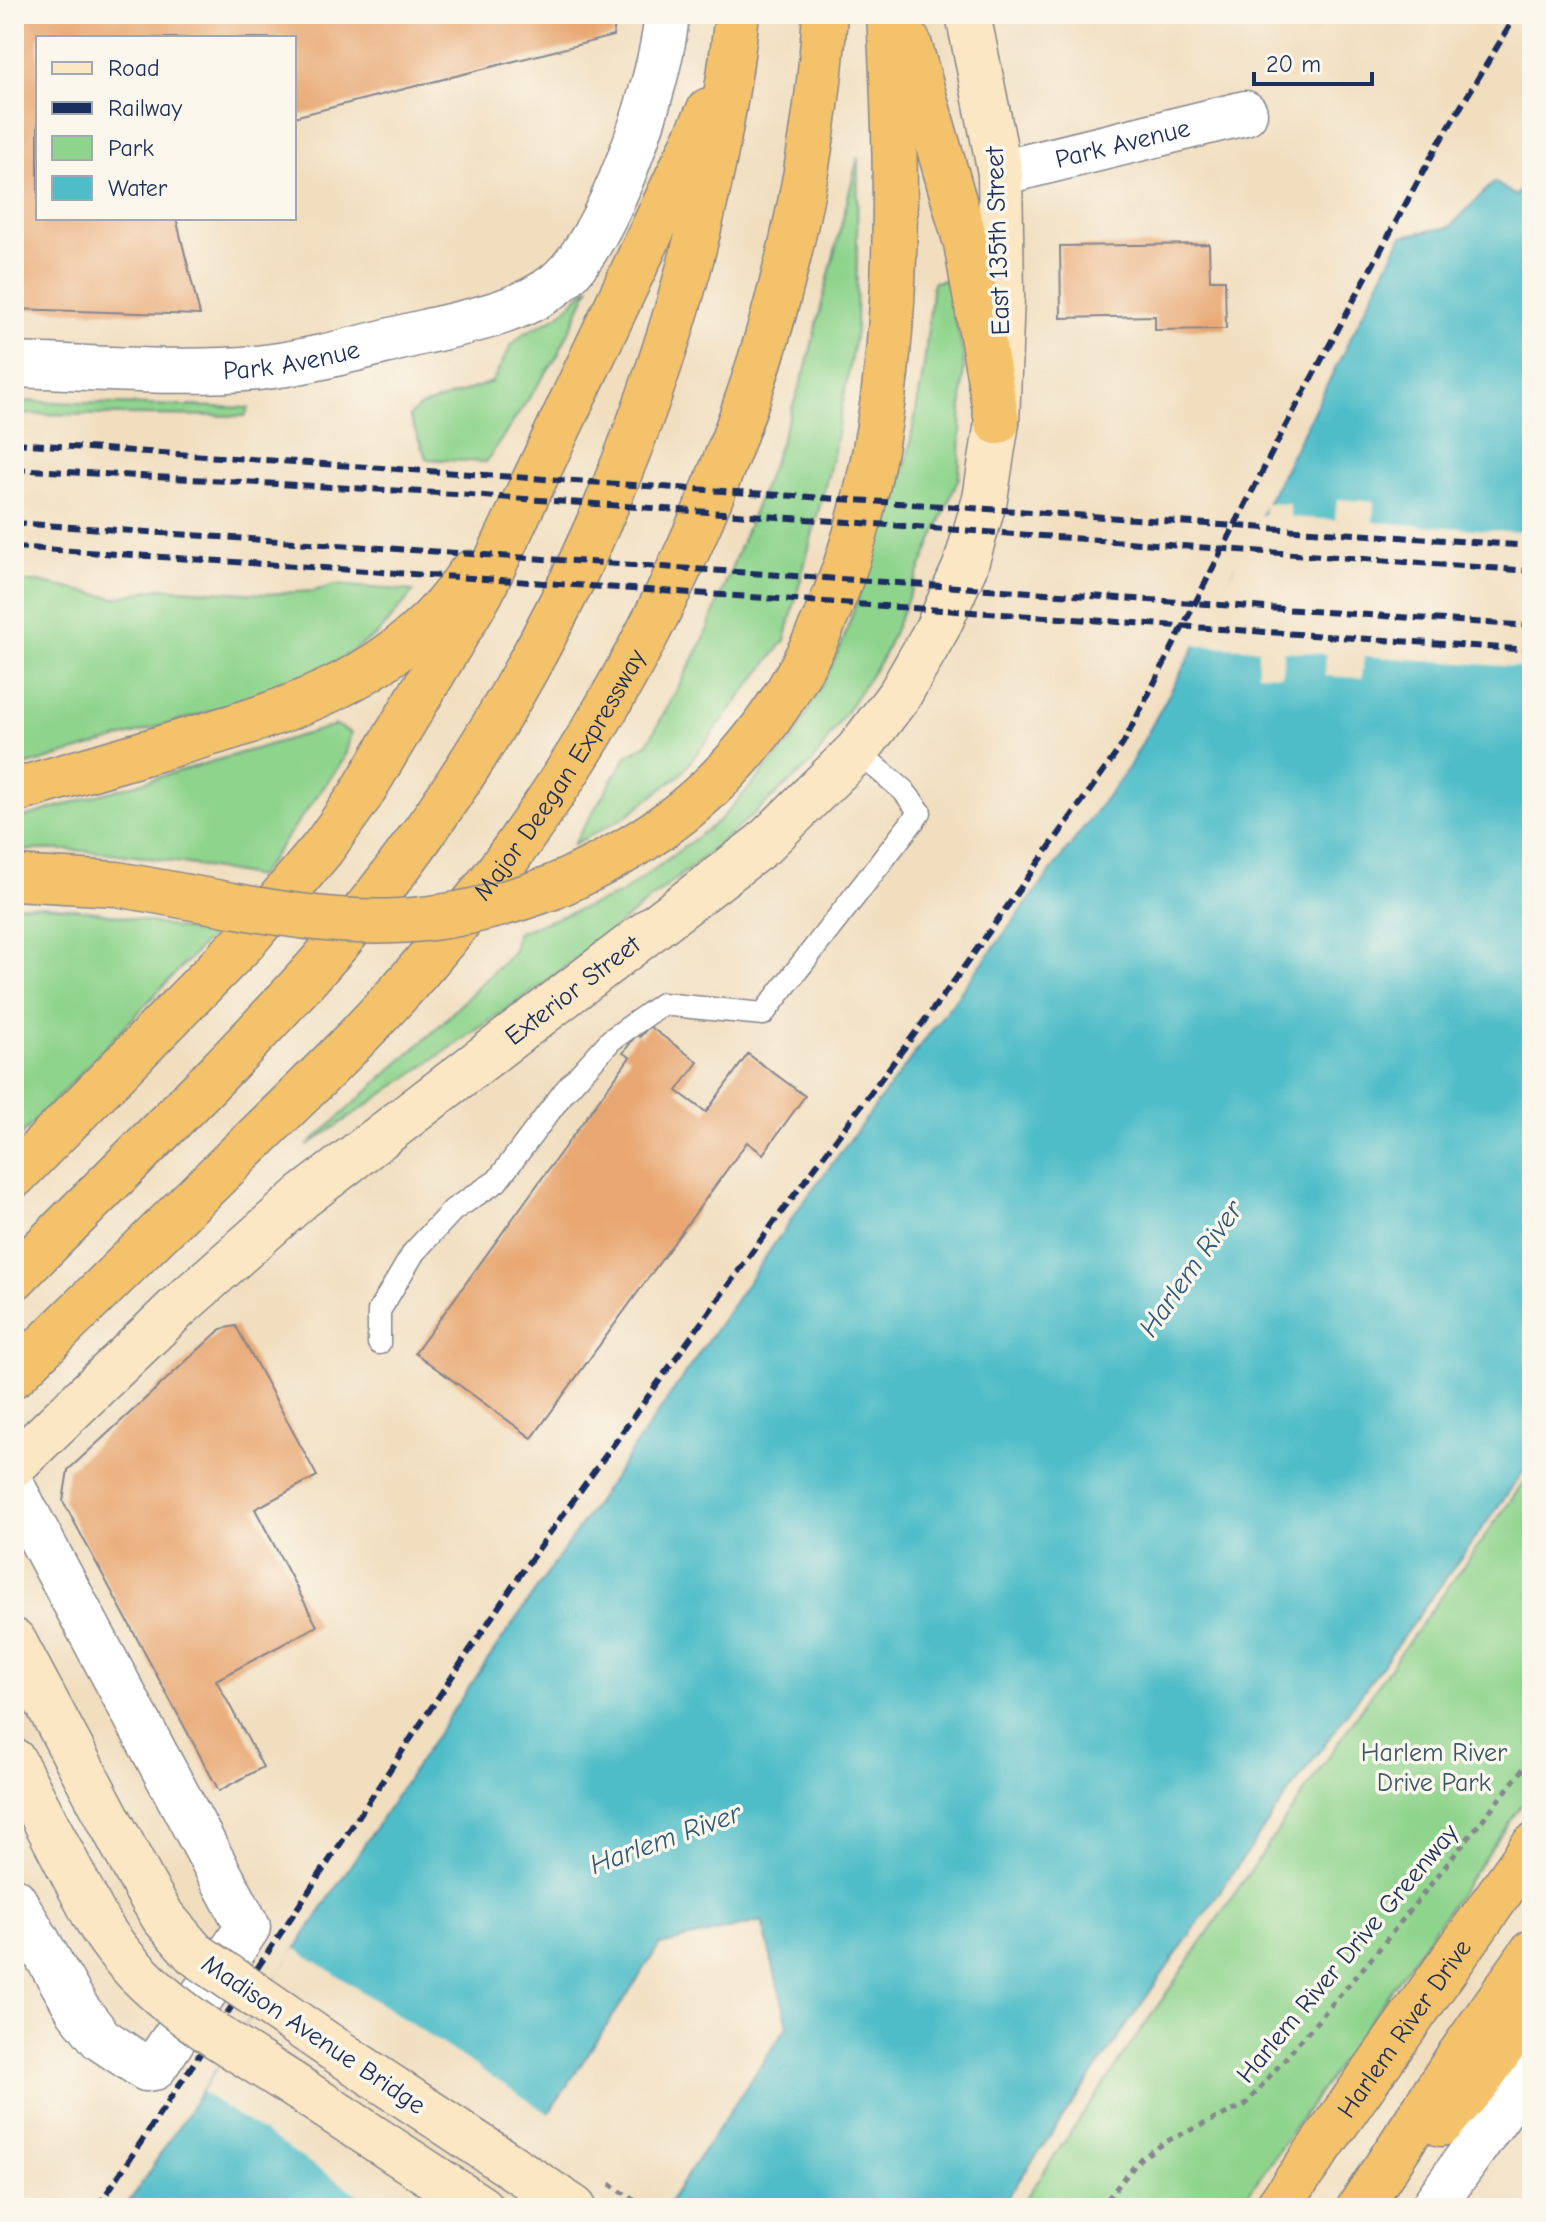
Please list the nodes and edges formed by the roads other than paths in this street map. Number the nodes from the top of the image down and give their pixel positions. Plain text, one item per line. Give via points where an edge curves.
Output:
1 (667, 14) edge
2 (737, 14) edge
3 (825, 14) edge
4 (889, 14) edge
5 (900, 14) edge
6 (968, 14) edge
7 (732, 65) junction
8 (1245, 113) dead end
9 (1000, 173) junction
10 (14, 365) edge
11 (997, 422) junction
12 (532, 482) junction
13 (857, 751) junction
14 (14, 791) edge
15 (14, 878) edge
16 (14, 1176) edge
17 (14, 1278) edge
18 (379, 1343) dead end
19 (14, 1375) edge
20 (14, 1465) edge
21 (14, 1489) edge
22 (14, 1641) edge
23 (14, 1761) edge
24 (1532, 1847) edge
25 (14, 1900) edge
26 (1532, 1952) edge
27 (1532, 2005) edge
28 (1532, 2067) edge
29 (481, 2208) edge
30 (574, 2208) edge
31 (1277, 2208) edge
32 (1359, 2208) edge
33 (1370, 2208) edge
34 (1432, 2208) edge

1 - 10 street, Park Avenue via 653,83 620,178 589,243 555,285 531,299 460,324 258,368
2 - 7 highway
3 - 19 highway, Major Deegan Expressway via 804,174 752,385 673,583 602,718 522,839 428,960 334,1062
4 - 15 highway, bridge via 897,213 887,366 864,499 829,606 795,678 773,712 701,795 635,845 553,887 484,911 404,923 314,919 132,886
5 - 11 highway via 966,243
6 - 9 main road, East 135th Street
7 - 12 highway
7 - 17 highway via 703,214 639,418 594,532 483,741 404,858 318,966
8 - 9 street, Park Avenue
9 - 11 main road, East 135th Street
11 - 13 main road, Exterior Street via 985,499 952,599 900,694
12 - 14 highway via 443,607 404,646 356,677 269,716
12 - 16 highway via 453,644 392,748 323,848 205,983
13 - 18 lane via 920,812 763,1014 662,1004 611,1040 497,1181 453,1210 414,1252 379,1311
13 - 20 main road, Exterior Street via 753,852 260,1232
21 - 25 street via 248,1927 154,2068 146,2069 101,2039 78,2010
22 - 30 main road, Madison Avenue Bridge, bridge via 145,1887 180,1939 215,1970
23 - 29 main road, Madison Avenue Bridge, bridge via 95,1917 119,1956 155,1994
24 - 31 highway, Harlem River Drive
26 - 32 highway
27 - 33 highway via 1479,2080
28 - 34 street

